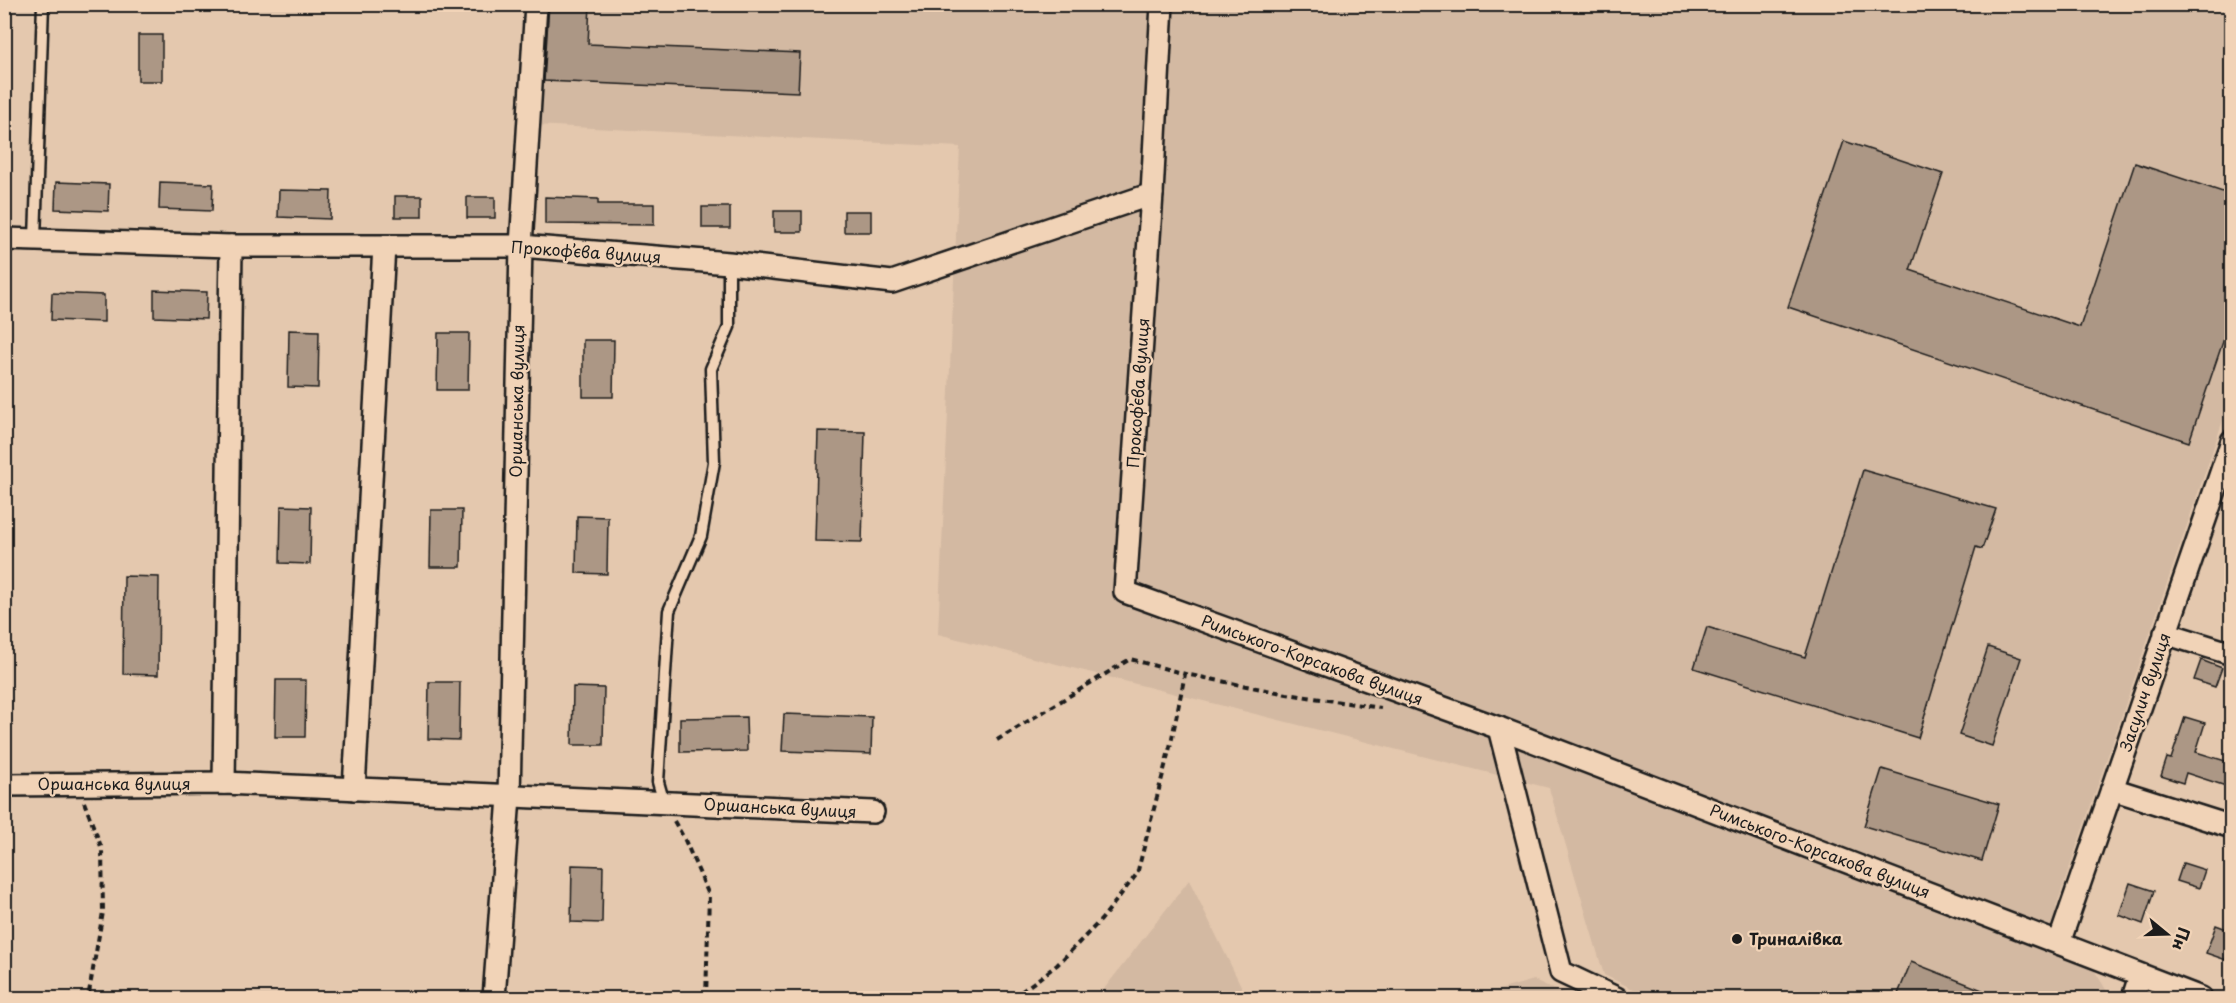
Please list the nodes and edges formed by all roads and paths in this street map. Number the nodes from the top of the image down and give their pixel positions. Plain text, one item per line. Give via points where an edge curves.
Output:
1 (43, 4) edge
2 (536, 4) edge
3 (1162, 4) edge
4 (1152, 194) junction
5 (4, 239) edge
6 (35, 239) junction
7 (231, 246) junction
8 (384, 246) junction
9 (521, 246) junction
10 (729, 263) junction
11 (2232, 441) edge
12 (2222, 501) edge
13 (1125, 592) joint
14 (2166, 633) junction
15 (2232, 654) edge
16 (1185, 674) junction
17 (1390, 711) dead end
18 (1499, 728) junction
19 (997, 740) dead end
20 (224, 783) junction
21 (77, 784) junction
22 (4, 785) edge
23 (354, 789) junction
24 (2112, 789) junction
25 (508, 797) junction
26 (664, 803) junction
27 (873, 812) dead end
28 (2232, 827) edge
29 (2060, 943) junction
30 (2140, 976) junction
31 (88, 999) edge
32 (494, 999) edge
33 (706, 999) edge
34 (1013, 999) edge
35 (1616, 999) edge
36 (2133, 999) edge
37 (2201, 999) edge

1 - 6 lane
2 - 9 street, Оршанська вулиця
3 - 4 street, Прокоф’єва вулиця
4 - 10 street, Прокоф’єва вулиця via 892,282
4 - 13 street, Прокоф’єва вулиця
5 - 6 street, Прокоф’єва вулиця
6 - 7 street, Прокоф’єва вулиця
7 - 8 street, Прокоф’єва вулиця
7 - 20 street
8 - 9 street, Прокоф’єва вулиця
8 - 23 street
9 - 10 street, Прокоф’єва вулиця
9 - 25 street, Оршанська вулиця
10 - 26 lane via 729,327 711,369 714,462 701,536 669,611 658,782
11 - 12 street, Засулич вулиця
12 - 14 street, Засулич вулиця
13 - 18 street, Римського-Корсакова вулиця
14 - 15 street
14 - 24 street, Засулич вулиця
16 - 17 path
16 - 19 path via 1130,659
16 - 34 path via 1172,743 1137,874 1101,920 1057,965
18 - 29 street, Римського-Корсакова вулиця
18 - 35 street via 1561,972
20 - 21 street, Оршанська вулиця
20 - 23 street, Оршанська вулиця
21 - 22 street, Оршанська вулиця
21 - 31 path via 102,849 103,912
23 - 25 street, Оршанська вулиця
24 - 28 street
24 - 29 street, Засулич вулиця
25 - 26 street, Оршанська вулиця
25 - 32 street, Оршанська вулиця
26 - 27 street, Оршанська вулиця
26 - 33 path via 709,895
29 - 30 street, Римського-Корсакова вулиця
30 - 36 street
30 - 37 street, Римського-Корсакова вулиця

